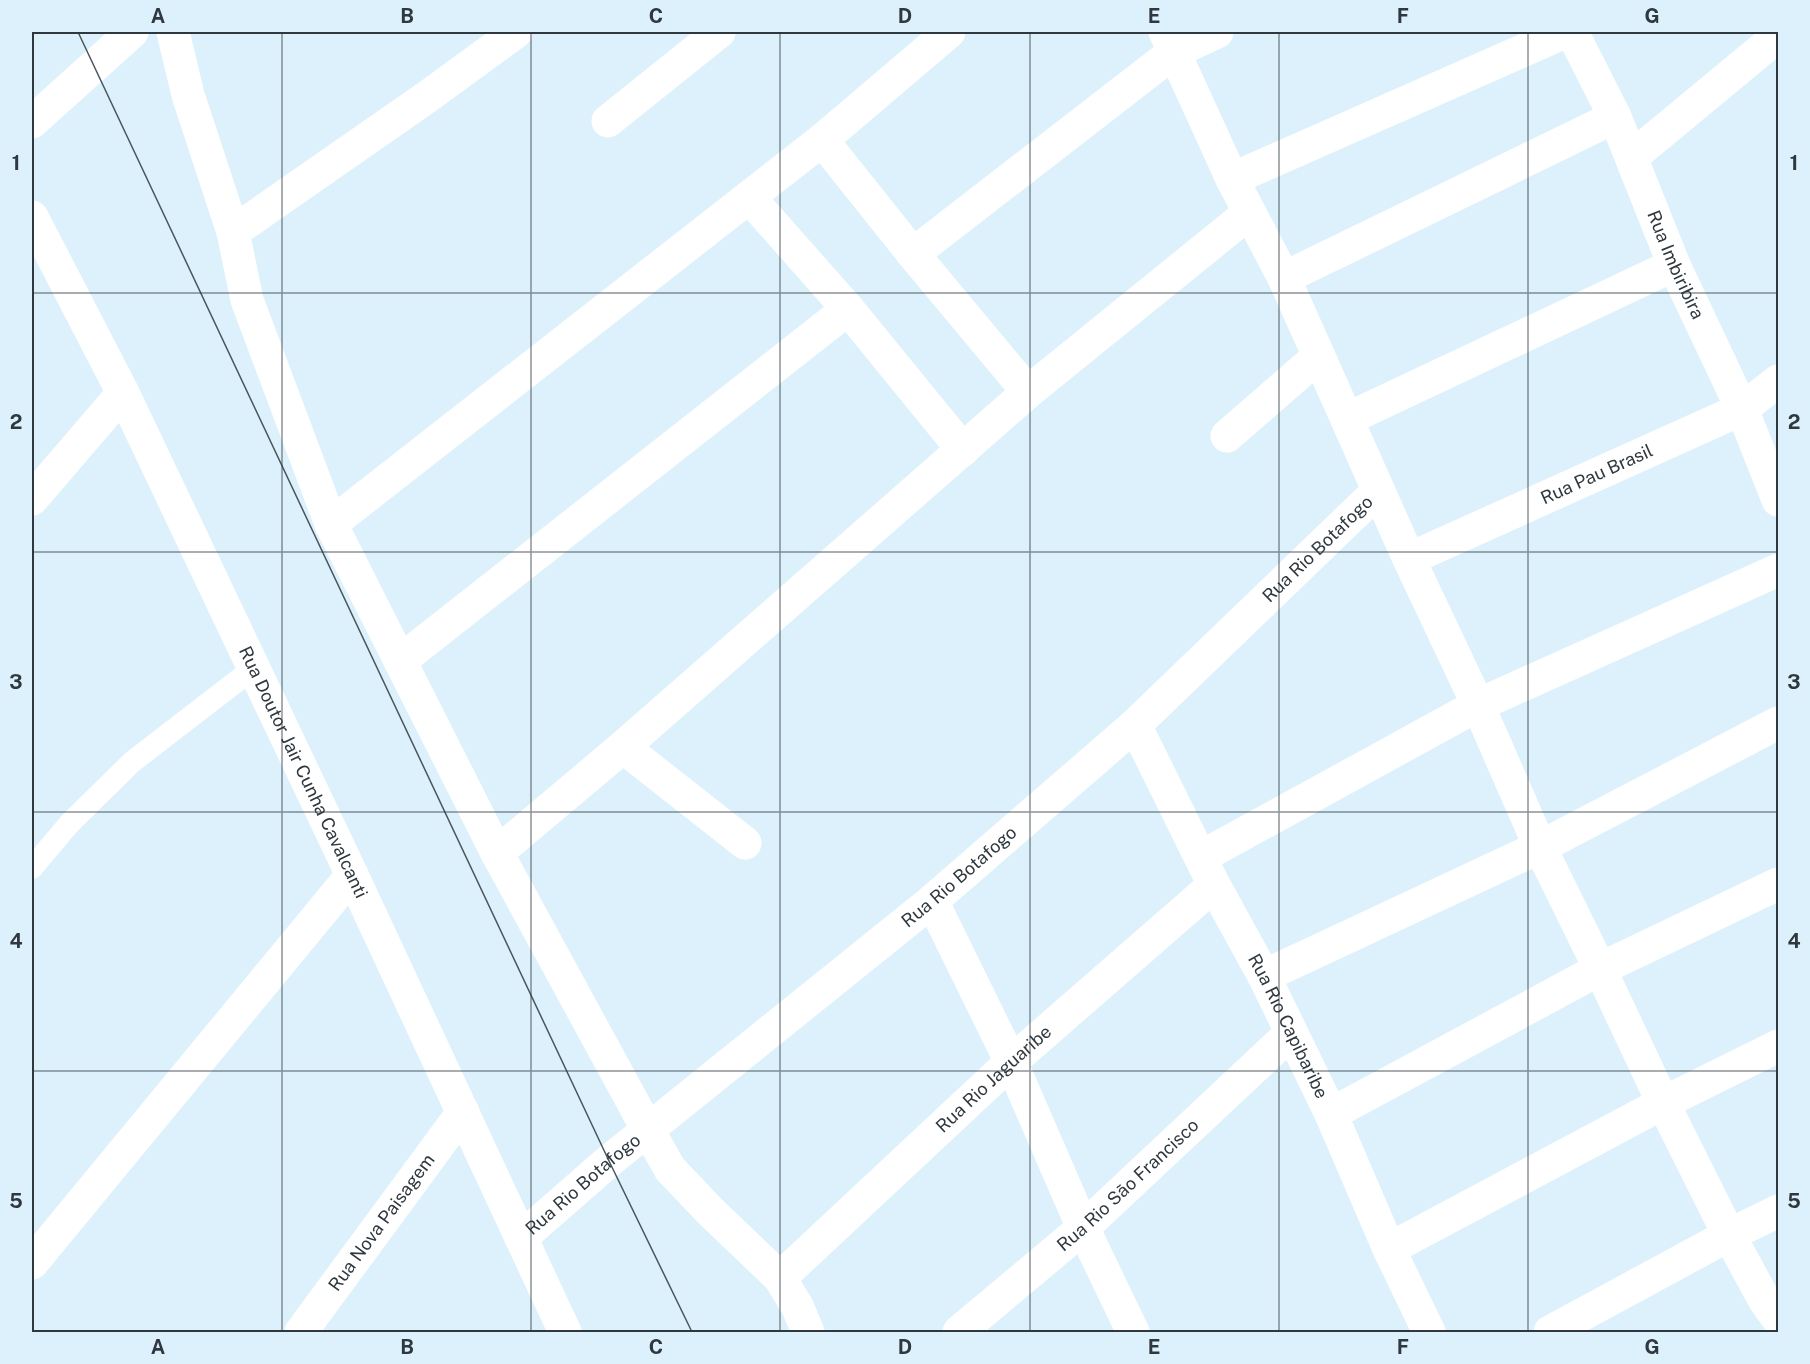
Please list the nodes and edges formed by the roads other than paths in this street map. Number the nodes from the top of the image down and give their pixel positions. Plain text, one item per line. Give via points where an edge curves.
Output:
1 (132, 32) edge
2 (173, 32) edge
3 (516, 32) edge
4 (719, 32) edge
5 (949, 32) edge
6 (1217, 32) edge
7 (1565, 32) edge
8 (1572, 32) edge
9 (1779, 36) edge
10 (1169, 42) edge
11 (1616, 117) junction
12 (608, 121) dead end
13 (32, 122) edge
14 (822, 141) junction
15 (1632, 157) junction
16 (1232, 179) junction
17 (749, 197) junction
18 (1249, 213) junction
19 (32, 217) edge
20 (233, 232) junction
21 (913, 254) junction
22 (1674, 265) junction
23 (1284, 278) junction
24 (848, 309) junction
25 (1319, 356) junction
26 (1779, 381) edge
27 (1028, 392) junction
28 (123, 393) junction
29 (1742, 409) junction
30 (1347, 419) junction
31 (1227, 436) dead end
32 (963, 450) junction
33 (1378, 491) junction
34 (32, 499) edge
35 (1779, 500) edge
36 (331, 524) junction
37 (1409, 559) junction
38 (1779, 570) edge
39 (400, 661) junction
40 (254, 669) junction
41 (1478, 705) junction
42 (1779, 723) edge
43 (1135, 725) junction
44 (623, 747) junction
45 (745, 843) dead end
46 (1540, 847) junction
47 (497, 853) junction
48 (32, 868) edge
49 (1208, 871) junction
50 (352, 875) junction
51 (1779, 884) edge
52 (932, 901) junction
53 (1600, 969) junction
54 (1264, 976) junction
55 (1291, 1033) junction
56 (1779, 1046) edge
57 (1011, 1062) junction
58 (1663, 1102) junction
59 (464, 1112) junction
60 (1331, 1114) junction
61 (648, 1130) junction
62 (1779, 1211) edge
63 (1083, 1228) junction
64 (1729, 1235) junction
65 (521, 1238) junction
66 (1389, 1249) junction
67 (32, 1263) edge
68 (780, 1278) junction
69 (1779, 1319) edge
70 (301, 1332) edge
71 (565, 1332) edge
72 (808, 1332) edge
73 (959, 1332) edge
74 (1133, 1332) edge
75 (1429, 1332) edge
76 (1550, 1332) edge

1 - 13 street
2 - 20 street via 188,95
3 - 20 street
4 - 12 street
5 - 14 street
6 - 10 street
7 - 16 street
8 - 11 street, Rua Imbiribira
9 - 15 street
10 - 16 street
10 - 21 street
11 - 15 street, Rua Imbiribira
11 - 23 street
14 - 17 street
14 - 21 street
15 - 22 street, Rua Imbiribira
16 - 18 street
17 - 24 street
17 - 36 street
18 - 23 street
18 - 27 street
19 - 28 street, Rua Doutor Jair Cunha Cavalcanti
20 - 36 street via 247,300
21 - 27 street
22 - 29 street, Rua Imbiribira
22 - 30 street
23 - 25 street
24 - 32 street
24 - 39 street
25 - 30 street
25 - 31 street
26 - 29 street, Rua Pau Brasil
27 - 32 street
28 - 34 street
28 - 40 street, Rua Doutor Jair Cunha Cavalcanti
29 - 35 street, Rua Imbiribira
29 - 37 street, Rua Pau Brasil
30 - 33 street
32 - 44 street
33 - 37 street
33 - 43 street, Rua Rio Botafogo
36 - 39 street
37 - 41 street
38 - 41 street, Rua Rio Jaguaribe
39 - 47 street
40 - 48 lane via 132,762 69,824
40 - 50 street, Rua Doutor Jair Cunha Cavalcanti
41 - 46 street
41 - 49 street, Rua Rio Jaguaribe
42 - 46 street
43 - 49 street, Rua Rio Capibaribe
43 - 52 street, Rua Rio Botafogo
44 - 45 street
44 - 47 street
46 - 53 street
46 - 54 street
47 - 61 street
49 - 54 street, Rua Rio Capibaribe
49 - 57 street, Rua Rio Jaguaribe
50 - 59 street, Rua Doutor Jair Cunha Cavalcanti
50 - 67 street
51 - 53 street
52 - 57 street
52 - 61 street, Rua Rio Botafogo
53 - 58 street
53 - 60 street
54 - 55 street, Rua Rio Capibaribe
55 - 60 street, Rua Rio Capibaribe
55 - 63 street, Rua Rio São Francisco
56 - 58 street
57 - 63 street
57 - 68 street, Rua Rio Jaguaribe
58 - 64 street
58 - 66 street
59 - 65 street, Rua Doutor Jair Cunha Cavalcanti
59 - 70 street, Rua Nova Paisagem
60 - 66 street, Rua Rio Capibaribe
61 - 65 street, Rua Rio Botafogo
61 - 68 street via 670,1169
62 - 64 street
63 - 73 street, Rua Rio São Francisco
63 - 74 street
64 - 69 street
64 - 76 street
65 - 71 street, Rua Doutor Jair Cunha Cavalcanti
66 - 75 street, Rua Rio Capibaribe
68 - 72 street

